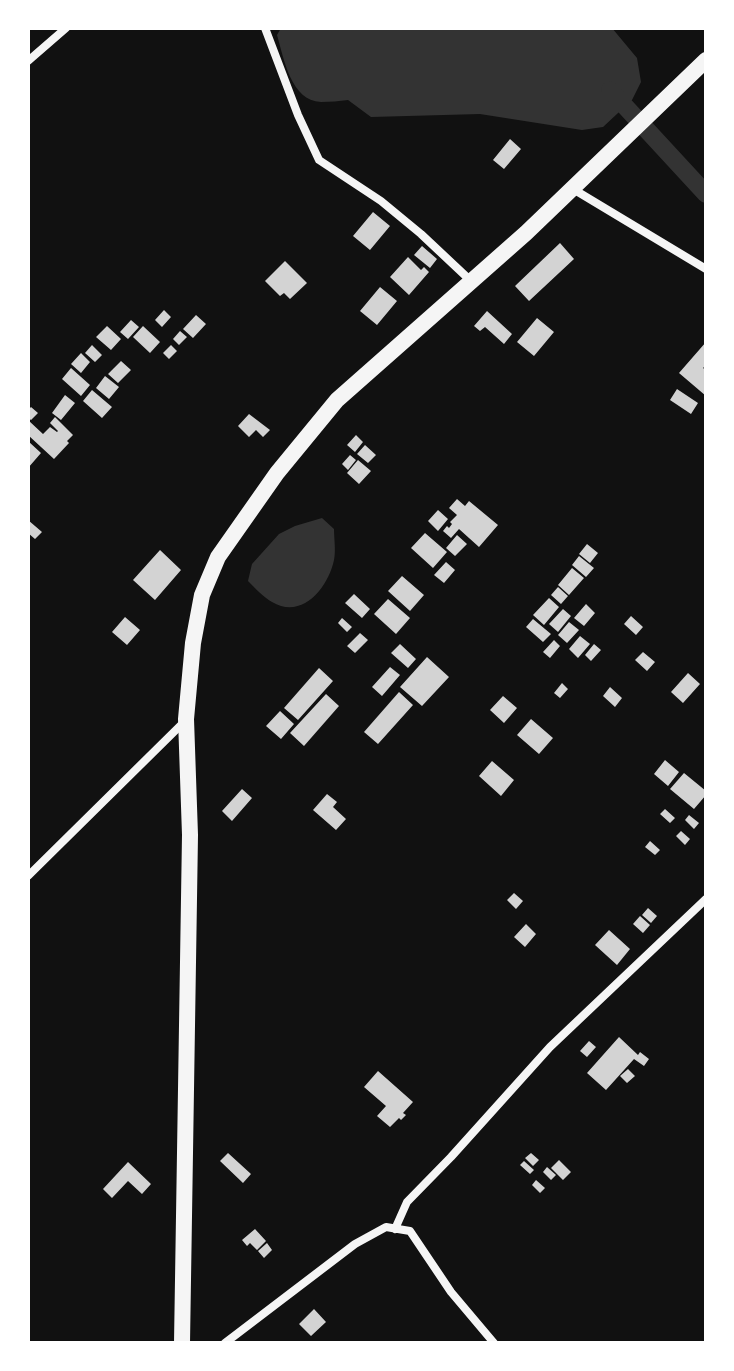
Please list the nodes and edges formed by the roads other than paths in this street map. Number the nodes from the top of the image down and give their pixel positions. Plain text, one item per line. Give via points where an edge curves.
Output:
1 (66, 28) edge
2 (265, 28) edge
3 (706, 60) edge
4 (28, 61) edge
5 (572, 188) junction
6 (706, 269) edge
7 (471, 281) junction
8 (186, 719) junction
9 (28, 876) edge
10 (706, 899) edge
11 (395, 1229) junction
12 (182, 1343) edge
13 (225, 1343) edge
14 (494, 1343) edge

1 - 4 street
2 - 7 street via 319,160 381,201
3 - 5 highway
5 - 6 street
5 - 7 highway
7 - 8 highway via 337,400 218,557 202,595
8 - 9 street
8 - 12 highway via 190,835
10 - 11 street via 550,1047 407,1202
11 - 13 street via 386,1227 355,1244
11 - 14 street via 410,1231

